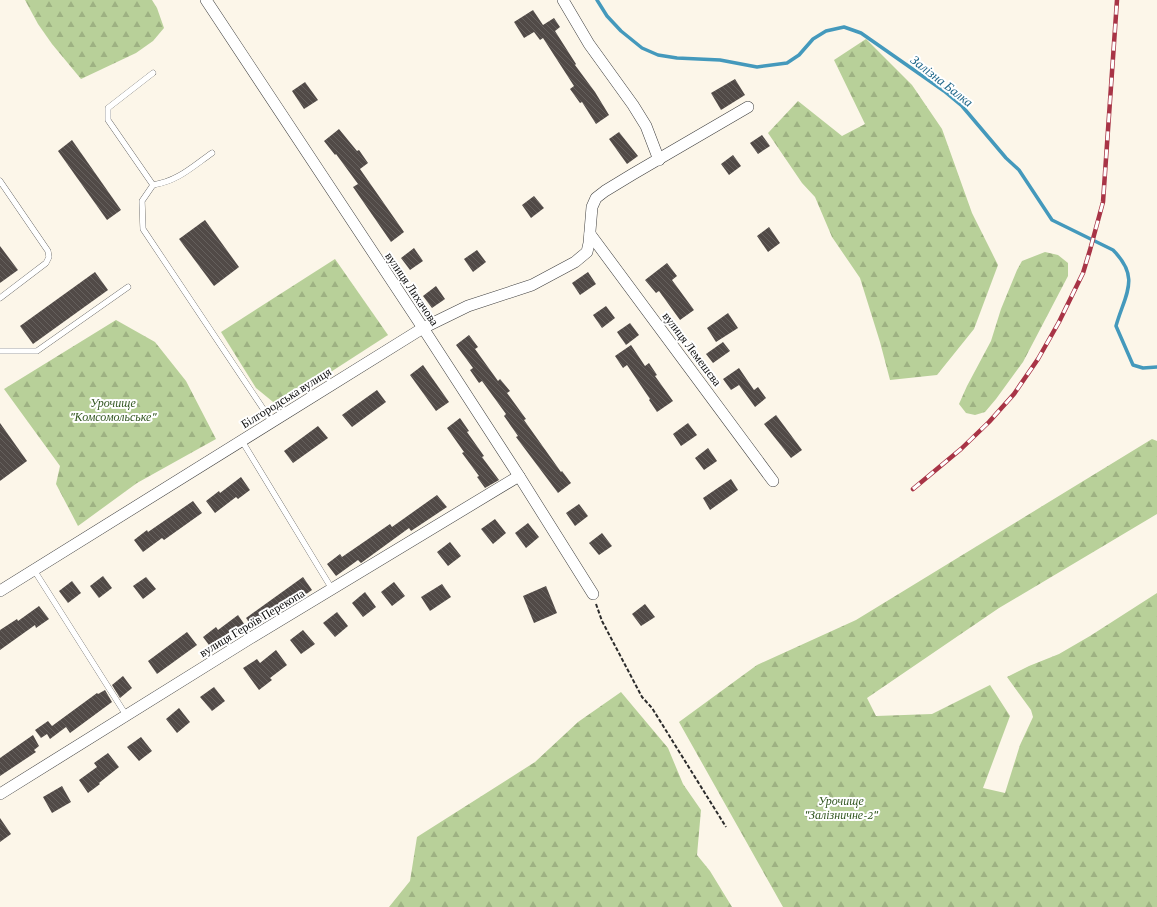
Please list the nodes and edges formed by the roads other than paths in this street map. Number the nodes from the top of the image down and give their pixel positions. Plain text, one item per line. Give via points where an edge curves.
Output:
1 (206, 0) edge
2 (563, 0) edge
3 (153, 73) dead end
4 (748, 107) dead end
5 (212, 153) dead end
6 (659, 160) junction
7 (0, 181) edge
8 (153, 185) junction
9 (590, 238) junction
10 (128, 287) dead end
11 (0, 298) edge
12 (423, 328) junction
13 (0, 351) edge
14 (272, 422) junction
15 (242, 441) junction
16 (519, 476) junction
17 (773, 481) dead end
18 (34, 570) junction
19 (332, 589) junction
20 (0, 591) edge
21 (593, 594) road end
22 (126, 716) junction
23 (0, 794) edge

1 - 12 street, вулиця Лихачова
2 - 6 street via 589,44 646,126
3 - 8 lane via 108,108 107,114 108,120
4 - 6 street
5 - 8 lane via 175,179
6 - 9 street via 596,198 592,207
7 - 11 lane via 48,251 49,257 46,263
8 - 14 lane via 142,201 143,229
9 - 12 street, Білгородська вулиця via 587,252 551,276 468,306
9 - 17 street, вулиця Лемешєва
10 - 13 lane via 37,351
12 - 14 street, Білгородська вулиця
12 - 16 street, вулиця Лихачова
14 - 15 street, Білгородська вулиця
15 - 18 street, Білгородська вулиця
15 - 19 lane
16 - 19 street, вулиця Героїв Перекопа
16 - 21 street, вулиця Лихачова
18 - 20 street, Білгородська вулиця
18 - 22 lane
19 - 22 street, вулиця Героїв Перекопа
22 - 23 street, вулиця Героїв Перекопа

